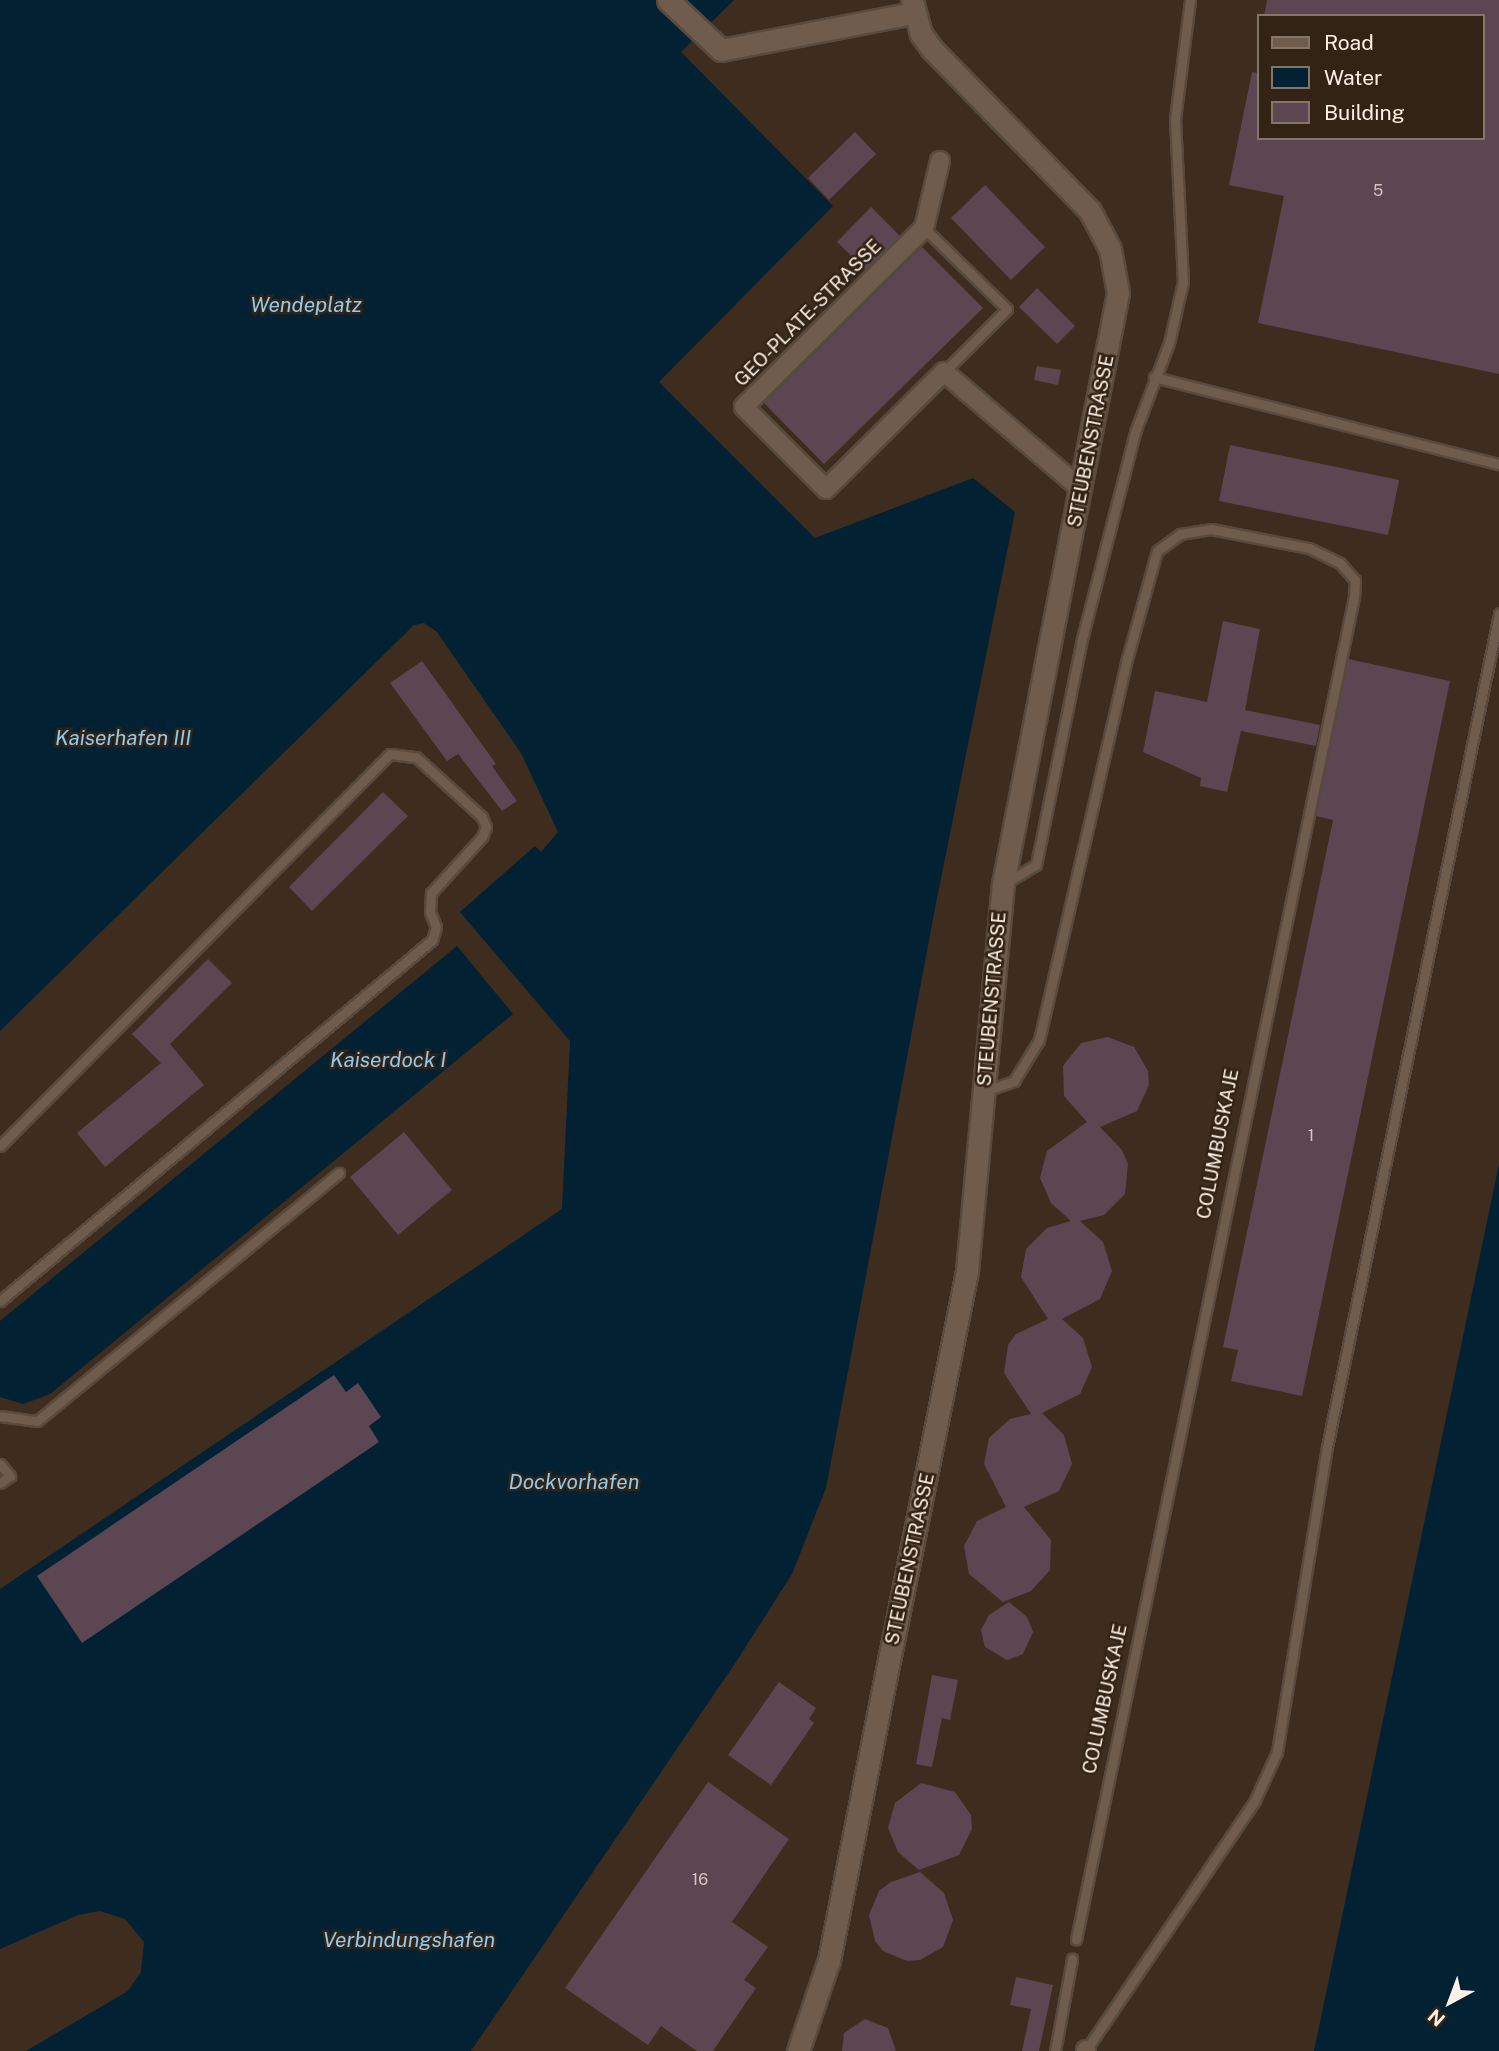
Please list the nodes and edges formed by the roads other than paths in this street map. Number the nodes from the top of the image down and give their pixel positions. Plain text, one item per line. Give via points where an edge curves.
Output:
1 (668, 0) edge
2 (1190, 0) edge
3 (913, 7) edge
4 (940, 161) dead end
5 (924, 228) junction
6 (944, 372) junction
7 (1154, 377) junction
8 (1499, 464) edge
9 (1081, 489) junction
10 (1499, 614) edge
11 (1003, 884) junction
12 (983, 1092) junction
13 (0, 1146) edge
14 (338, 1173) dead end
15 (0, 1301) edge
16 (0, 1416) edge
17 (0, 1464) edge
18 (0, 1483) edge
19 (1076, 1940) dead end
20 (1072, 1959) dead end
21 (798, 2051) edge
22 (1055, 2051) edge
23 (1086, 2051) edge

1 - 3 street via 721,50
2 - 7 lane via 1175,119 1183,282 1169,343
3 - 9 street, STEUBENSTRASSE via 932,50 1090,211 1110,248 1118,293 1116,317
4 - 5 street
5 - 6 lane, GEO-PLATE-STRASSE via 1007,309
5 - 6 street, GEO-PLATE-STRASSE via 744,407 826,489
6 - 9 street
7 - 8 lane
7 - 11 lane via 1135,432 1082,639 1036,865
9 - 11 street, STEUBENSTRASSE
10 - 23 lane via 1327,1447 1277,1752 1255,1800
11 - 12 street, STEUBENSTRASSE
12 - 19 lane, COLUMBUSKAJE via 1014,1081 1039,1040 1152,561 1168,541 1211,528 1309,548 1340,562 1355,580
12 - 21 street, STEUBENSTRASSE via 967,1271 952,1351 829,1960
13 - 15 lane via 390,754 416,757 482,817 486,827 482,837 431,894 430,912 436,926 432,940
14 - 16 lane via 37,1421
17 - 18 lane via 10,1476
20 - 22 lane

